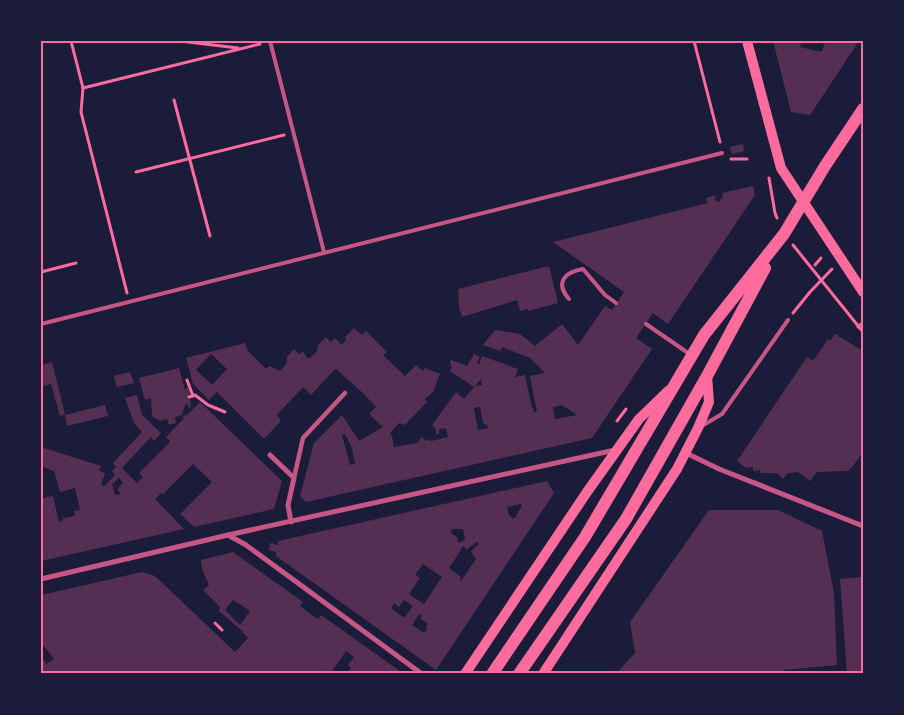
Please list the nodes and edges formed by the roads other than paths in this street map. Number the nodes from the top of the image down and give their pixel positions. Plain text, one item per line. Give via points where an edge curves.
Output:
1 (270, 41) edge
2 (747, 41) edge
3 (863, 109) edge
4 (722, 153) road end
5 (804, 203) junction
6 (783, 236) junction
7 (324, 252) junction
8 (863, 292) edge
9 (569, 299) dead end
10 (616, 303) dead end
11 (788, 320) road end
12 (41, 324) edge
13 (646, 324) dead end
14 (692, 356) junction
15 (707, 376) junction
16 (676, 384) junction
17 (345, 393) dead end
18 (698, 428) junction
19 (616, 450) junction
20 (686, 453) junction
21 (270, 456) dead end
22 (294, 478) junction
23 (291, 522) junction
24 (863, 526) edge
25 (228, 535) junction
26 (41, 579) edge
27 (422, 674) edge
28 (465, 674) edge
29 (492, 674) edge
30 (519, 674) edge
31 (543, 674) edge

1 - 7 lane
2 - 5 main road via 781,168
3 - 5 main road
4 - 7 lane
5 - 6 main road
5 - 8 main road
6 - 14 main road via 704,335
6 - 15 main road
7 - 12 lane
9 - 10 lane via 562,284 572,271 583,269
11 - 18 lane via 722,414
13 - 14 lane
14 - 16 main road
15 - 18 main road via 709,402
15 - 30 main road via 626,519
16 - 19 main road via 639,419
16 - 29 main road via 585,537
17 - 22 street via 303,438
18 - 20 main road
19 - 23 street
19 - 28 main road
20 - 24 street via 718,469
20 - 31 main road
21 - 22 street
22 - 23 street via 288,505
23 - 25 street
25 - 26 street
25 - 27 street

